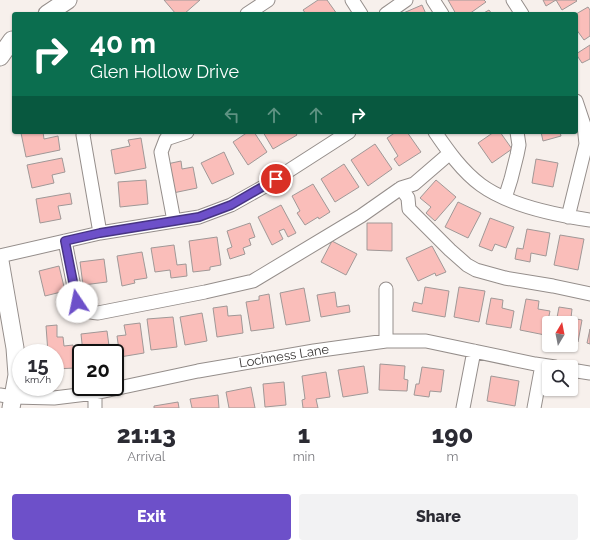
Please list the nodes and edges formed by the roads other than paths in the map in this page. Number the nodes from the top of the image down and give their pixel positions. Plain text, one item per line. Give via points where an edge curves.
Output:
1 (68, 0) edge
2 (268, 0) edge
3 (352, 0) edge
4 (406, 0) edge
5 (433, 0) edge
6 (513, 0) edge
7 (50, 12) edge
8 (250, 12) edge
9 (360, 12) edge
10 (389, 12) edge
11 (441, 12) edge
12 (521, 12) edge
13 (9, 42) edge
14 (0, 57) edge
15 (578, 107) edge
16 (83, 134) edge
17 (181, 134) edge
18 (346, 134) edge
19 (436, 134) edge
20 (517, 134) edge
21 (450, 154) junction
22 (402, 188) junction
23 (505, 198) junction
24 (568, 217) junction
25 (590, 220) edge
26 (174, 221) junction
27 (100, 233) junction
28 (65, 241) junction
29 (0, 256) edge
30 (0, 261) edge
31 (386, 289) dead end
32 (590, 294) edge
33 (386, 341) junction
34 (474, 351) junction
35 (542, 365) joint
36 (578, 371) edge
37 (590, 373) edge
38 (124, 386) edge
39 (72, 395) edge
40 (95, 396) edge
41 (8, 400) edge
42 (95, 408) edge
43 (463, 408) edge
44 (534, 408) edge

1 - 7 main road
2 - 8 street
3 - 9 street
4 - 10 street
5 - 11 street
6 - 12 street
13 - 14 main road
15 - 24 street via 584,125 586,144
16 - 27 street
17 - 26 street via 166,139 161,152
18 - 26 street via 231,205 199,217
19 - 21 street
20 - 23 street via 519,145
21 - 22 street via 414,184
21 - 23 street via 461,168 481,185
22 - 28 street via 361,216 253,281 98,313 88,312 77,302
22 - 32 street via 408,198 409,209 450,250 476,270
23 - 24 street
24 - 25 street
26 - 27 street
27 - 28 street
28 - 29 street
30 - 41 main road via 15,348 17,375
31 - 33 street
33 - 34 street, Lochness Lane via 426,341
33 - 38 street, Lochness Lane via 314,351
34 - 35 street, Lochness Lane
34 - 43 street
35 - 44 street
36 - 37 street
39 - 41 street, Lochness Lane
40 - 42 street

